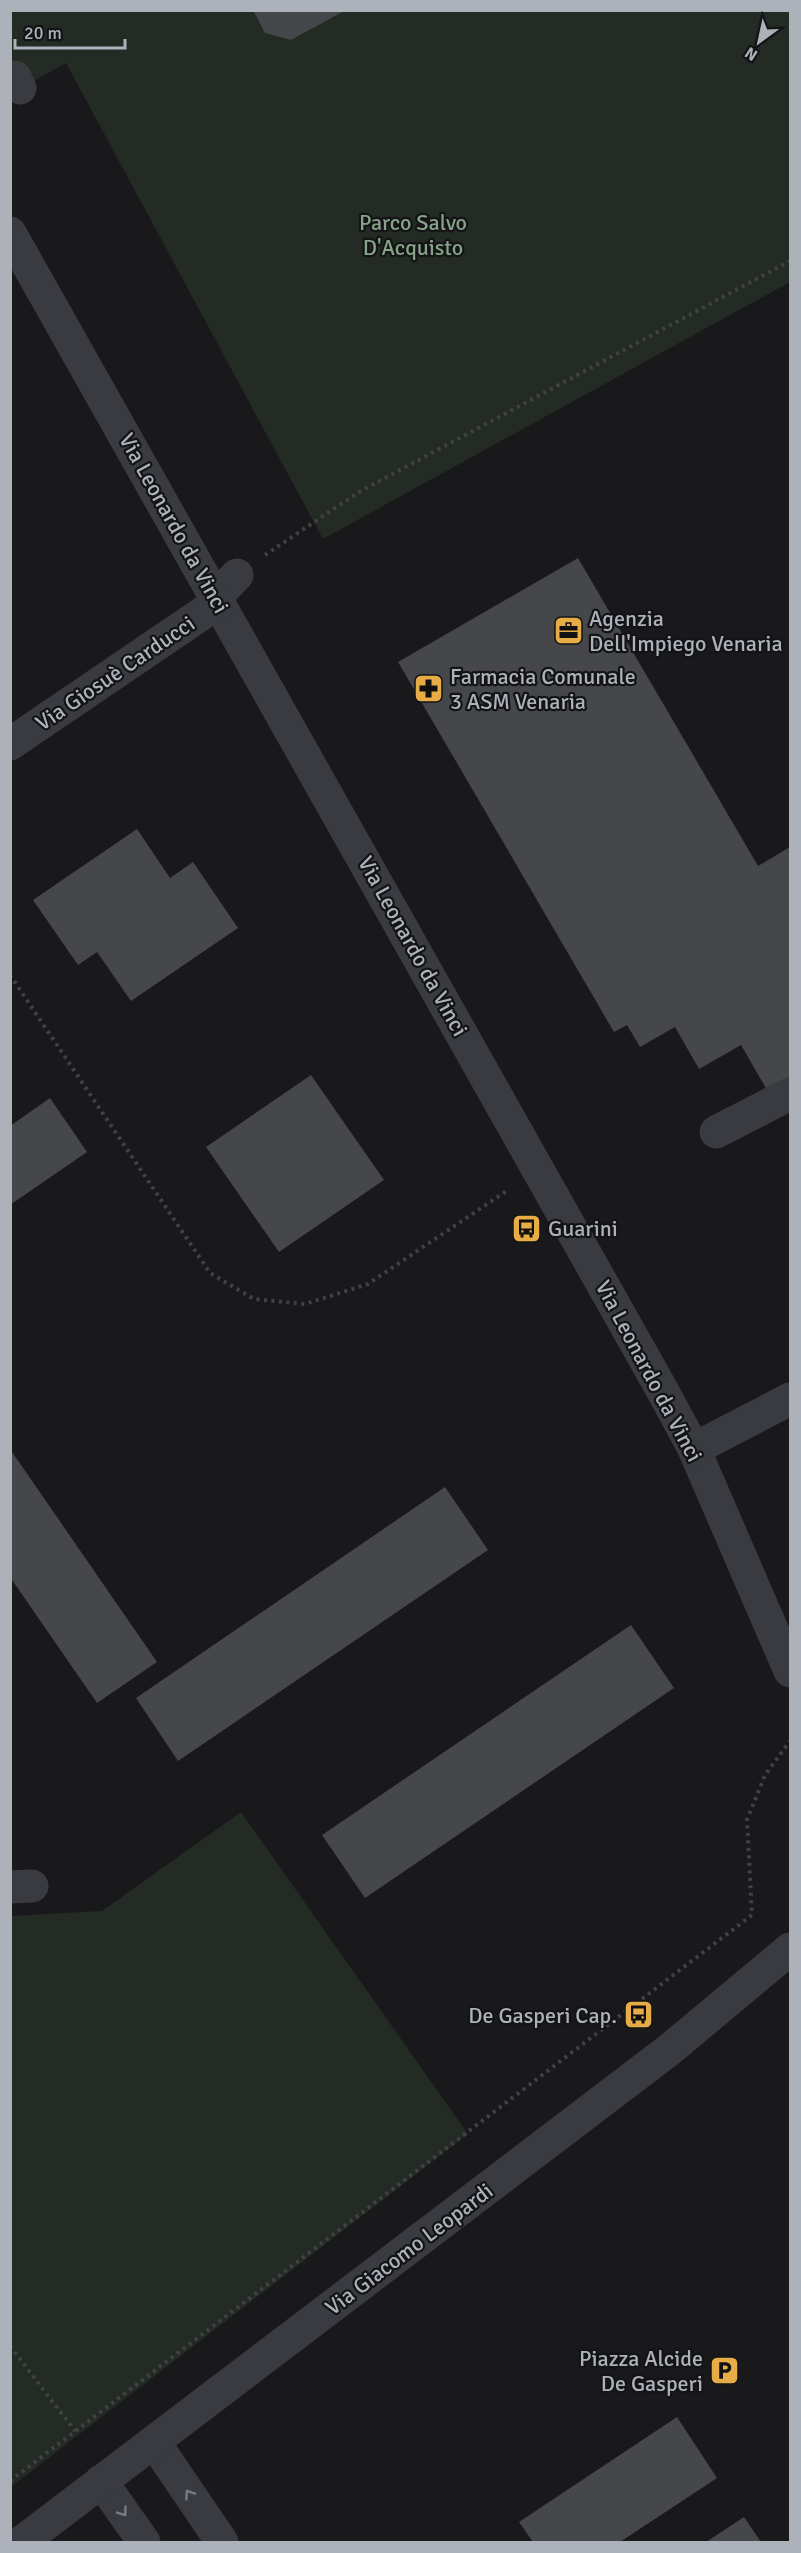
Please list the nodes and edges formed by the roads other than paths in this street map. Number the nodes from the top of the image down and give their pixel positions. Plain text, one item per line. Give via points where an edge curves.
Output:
1 (10, 233) edge
2 (233, 583) junction
3 (10, 744) edge
4 (790, 1094) edge
5 (716, 1132) dead end
6 (790, 1399) edge
7 (694, 1449) junction
8 (790, 1671) edge
9 (790, 1949) edge
10 (154, 2442) junction
11 (101, 2481) junction
12 (22, 2542) edge
13 (144, 2542) edge
14 (222, 2542) edge

1 - 2 street, Via Leonardo da Vinci
2 - 3 street, Via Giosuè Carducci
2 - 7 street, Via Leonardo da Vinci via 538,1169
4 - 5 street
6 - 7 street
7 - 8 street, Via Leonardo da Vinci
9 - 10 street, Via Giacomo Leopardi via 669,2050
10 - 11 street, Via Giacomo Leopardi
14 -> 10 street
11 - 12 street, Via Giacomo Leopardi
11 -> 13 street

